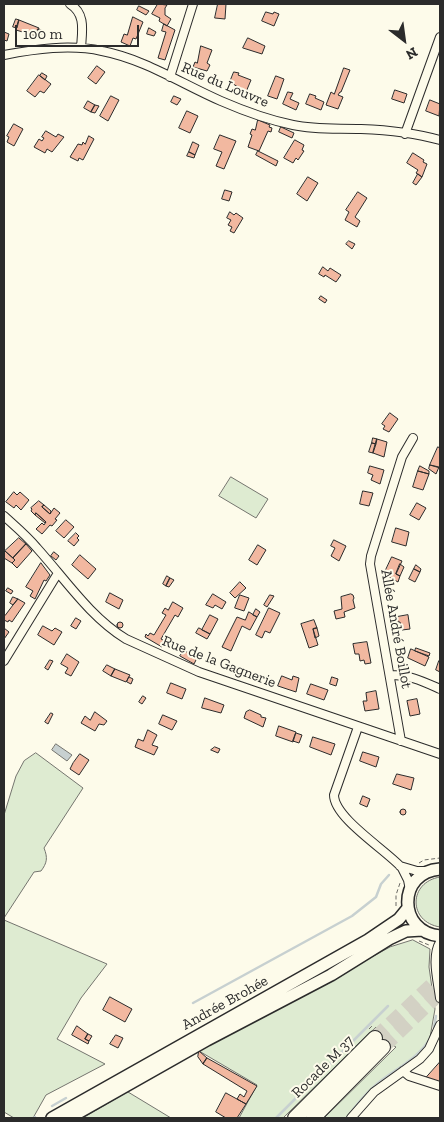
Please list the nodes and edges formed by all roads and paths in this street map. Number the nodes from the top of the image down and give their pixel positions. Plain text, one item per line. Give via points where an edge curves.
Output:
1 (70, 4) edge
2 (193, 4) edge
3 (440, 37) edge
4 (81, 48) junction
5 (4, 55) edge
6 (170, 76) junction
7 (405, 134) junction
8 (440, 140) edge
9 (413, 438) dead end
10 (4, 516) edge
11 (58, 573) junction
12 (4, 661) edge
13 (390, 675) junction
14 (440, 689) edge
15 (358, 727) junction
16 (401, 741) junction
17 (440, 754) edge
18 (440, 858) edge
19 (399, 864) junction
20 (418, 864) dead end
21 (435, 870) edge
22 (405, 886) junction
23 (402, 909) junction
24 (427, 934) edge
25 (436, 946) edge
26 (440, 998) edge
27 (440, 1026) edge
28 (403, 1071) junction
29 (440, 1086) edge
30 (52, 1118) edge
31 (69, 1118) edge
32 (295, 1118) edge
33 (313, 1118) edge
34 (352, 1118) edge

1 - 4 street via 82,18
2 - 6 street
3 - 7 street
4 - 5 street, Rue du Louvre
4 - 6 street, Rue du Louvre via 125,57
6 - 7 street, Rue du Louvre via 230,105 293,125
7 - 8 street, Rue du Louvre
9 - 13 street, Allée André Boillot via 402,457 371,556 371,572
10 - 11 street, Rue de la Gagnerie
11 - 12 street
11 - 15 street, Rue de la Gagnerie via 86,604 126,639 199,672
13 - 14 street via 412,677
13 - 16 street, Allée André Boillot
15 - 16 street, Rue de la Gagnerie
15 - 19 street via 334,800 342,815
16 - 17 street, Rue de la Gagnerie
18 - 20 path
19 - 21 street via 417,871
19 - 22 street via 408,880
21 - 22 main road
22 - 23 main road via 408,898
22 - 23 path via 396,895
23 - 24 main road
23 - 30 main road, Andrée Brohée via 399,919 368,940
24 - 25 street
24 - 25 path
24 - 31 main road, Andrée Brohée via 406,931
25 - 26 street
27 - 28 street via 420,1059
28 - 29 street
28 - 34 street via 374,1092
32 - 33 highway, Rocade M 37 via 379,1043

